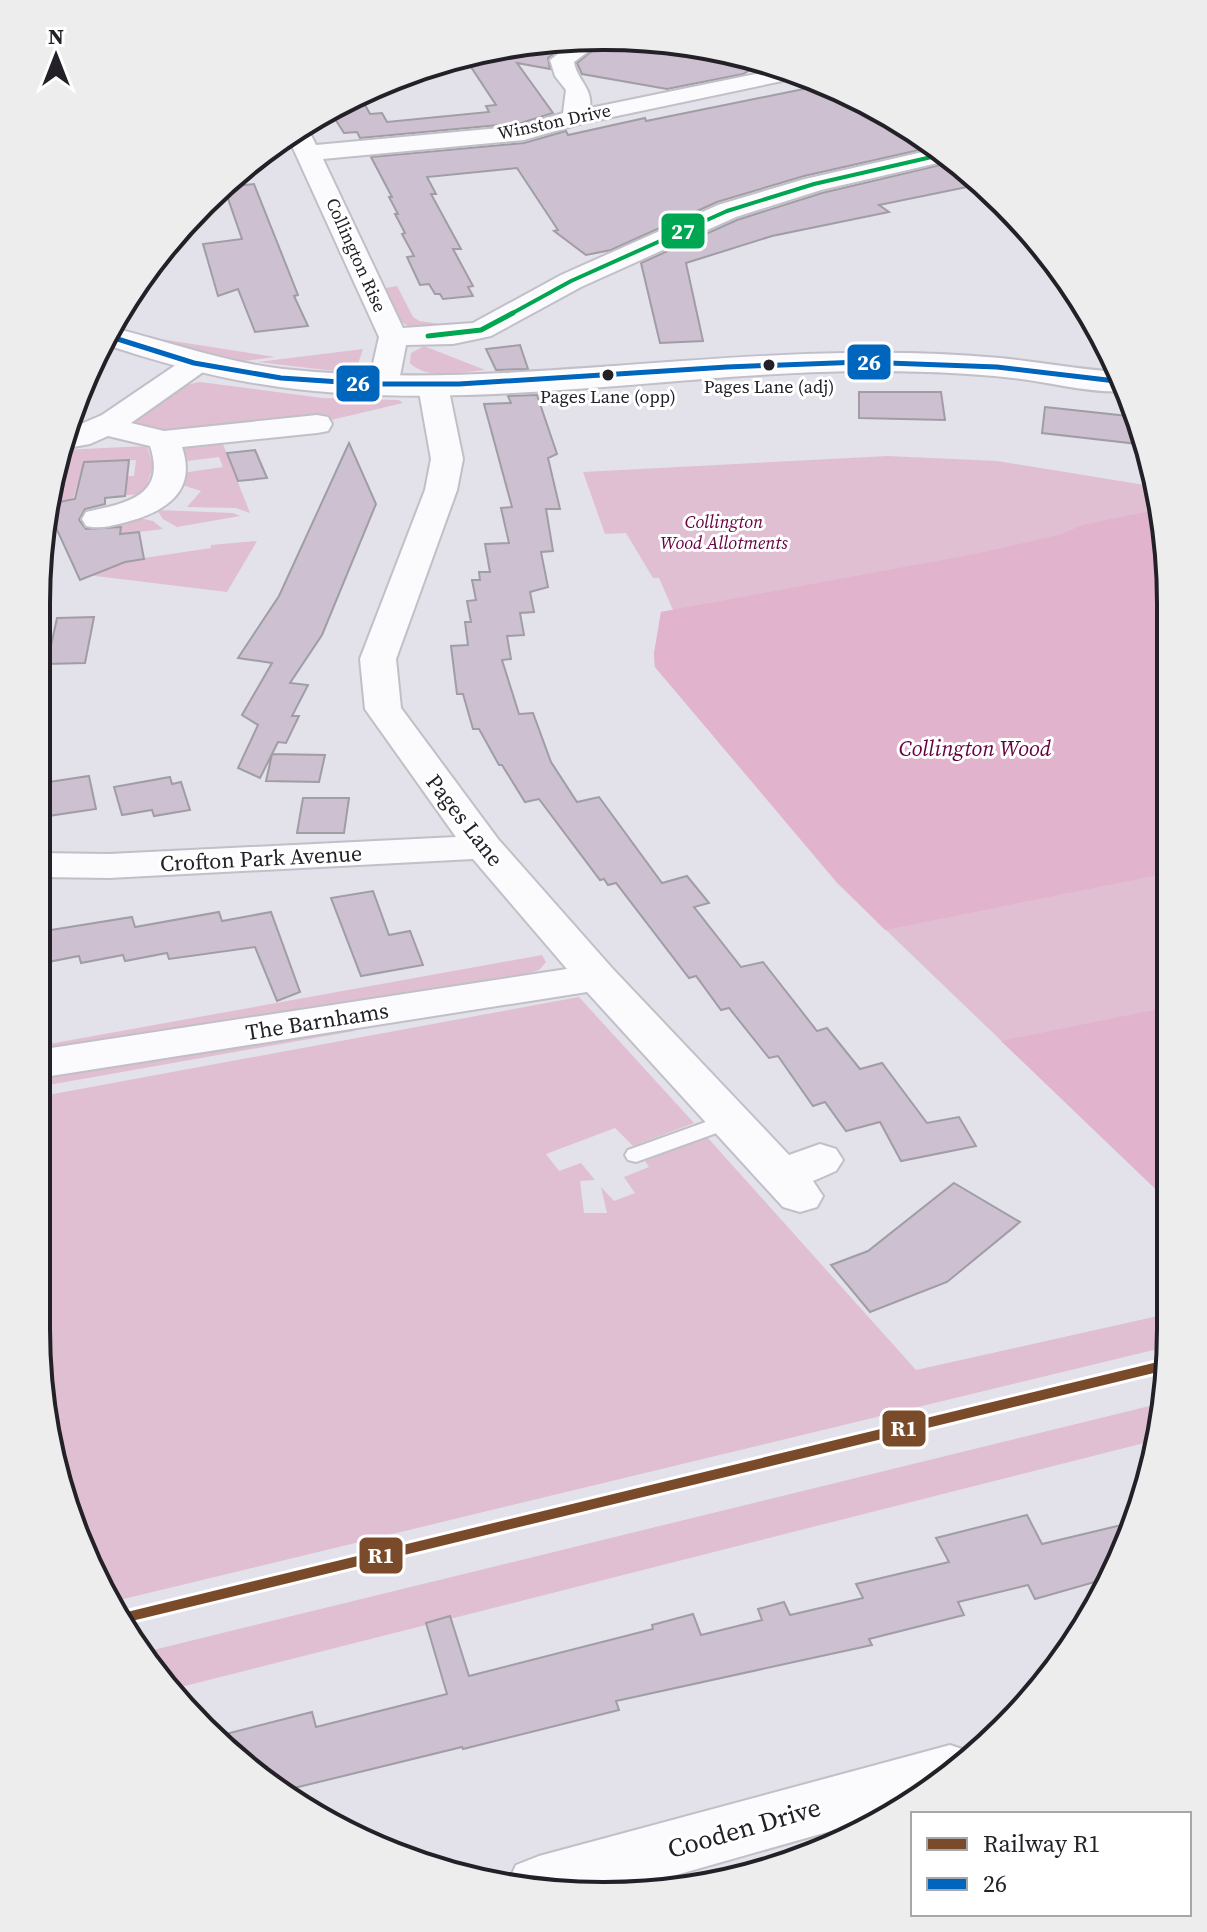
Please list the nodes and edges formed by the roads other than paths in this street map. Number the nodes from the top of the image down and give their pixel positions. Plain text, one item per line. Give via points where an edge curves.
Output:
1 (576, 51) edge
2 (775, 77) edge
3 (579, 90) junction
4 (653, 101) junction
5 (574, 118) junction
6 (302, 139) edge
7 (310, 153) junction
8 (931, 157) edge
9 (393, 337) junction
10 (118, 339) edge
11 (196, 364) junction
12 (1110, 381) edge
13 (383, 386) junction
14 (433, 386) junction
15 (317, 424) dead end
16 (104, 426) junction
17 (75, 440) edge
18 (164, 440) junction
19 (96, 515) dead end
20 (484, 847) junction
21 (50, 865) edge
22 (597, 977) junction
23 (50, 1062) edge
24 (728, 1121) junction
25 (636, 1155) dead end
26 (800, 1177) dead end
27 (927, 1777) edge
28 (557, 1880) edge

1 - 3 street via 562,60 562,70
2 - 4 street, Winston Drive
3 - 4 street
3 - 5 street
4 - 5 street, Winston Drive
5 - 7 street, Winston Drive via 524,133
6 - 7 street, Collington Rise
7 - 9 street, Collington Rise
8 - 9 street via 727,211 584,275 481,330
9 - 13 street, Collington Rise
10 - 11 street
11 - 13 street via 286,380
11 - 16 street
12 - 14 street via 939,363 816,363
13 - 14 street
14 - 20 street, Pages Lane via 447,459 441,490 378,659 383,709
15 - 18 street
16 - 17 street
16 - 18 street
18 - 19 street via 171,467 153,502 136,510
20 - 21 street, Crofton Park Avenue
20 - 22 street, Pages Lane
22 - 23 street, The Barnhams
22 - 24 street, Pages Lane
24 - 25 lane
24 - 26 street, Pages Lane
27 - 28 street, Cooden Drive

